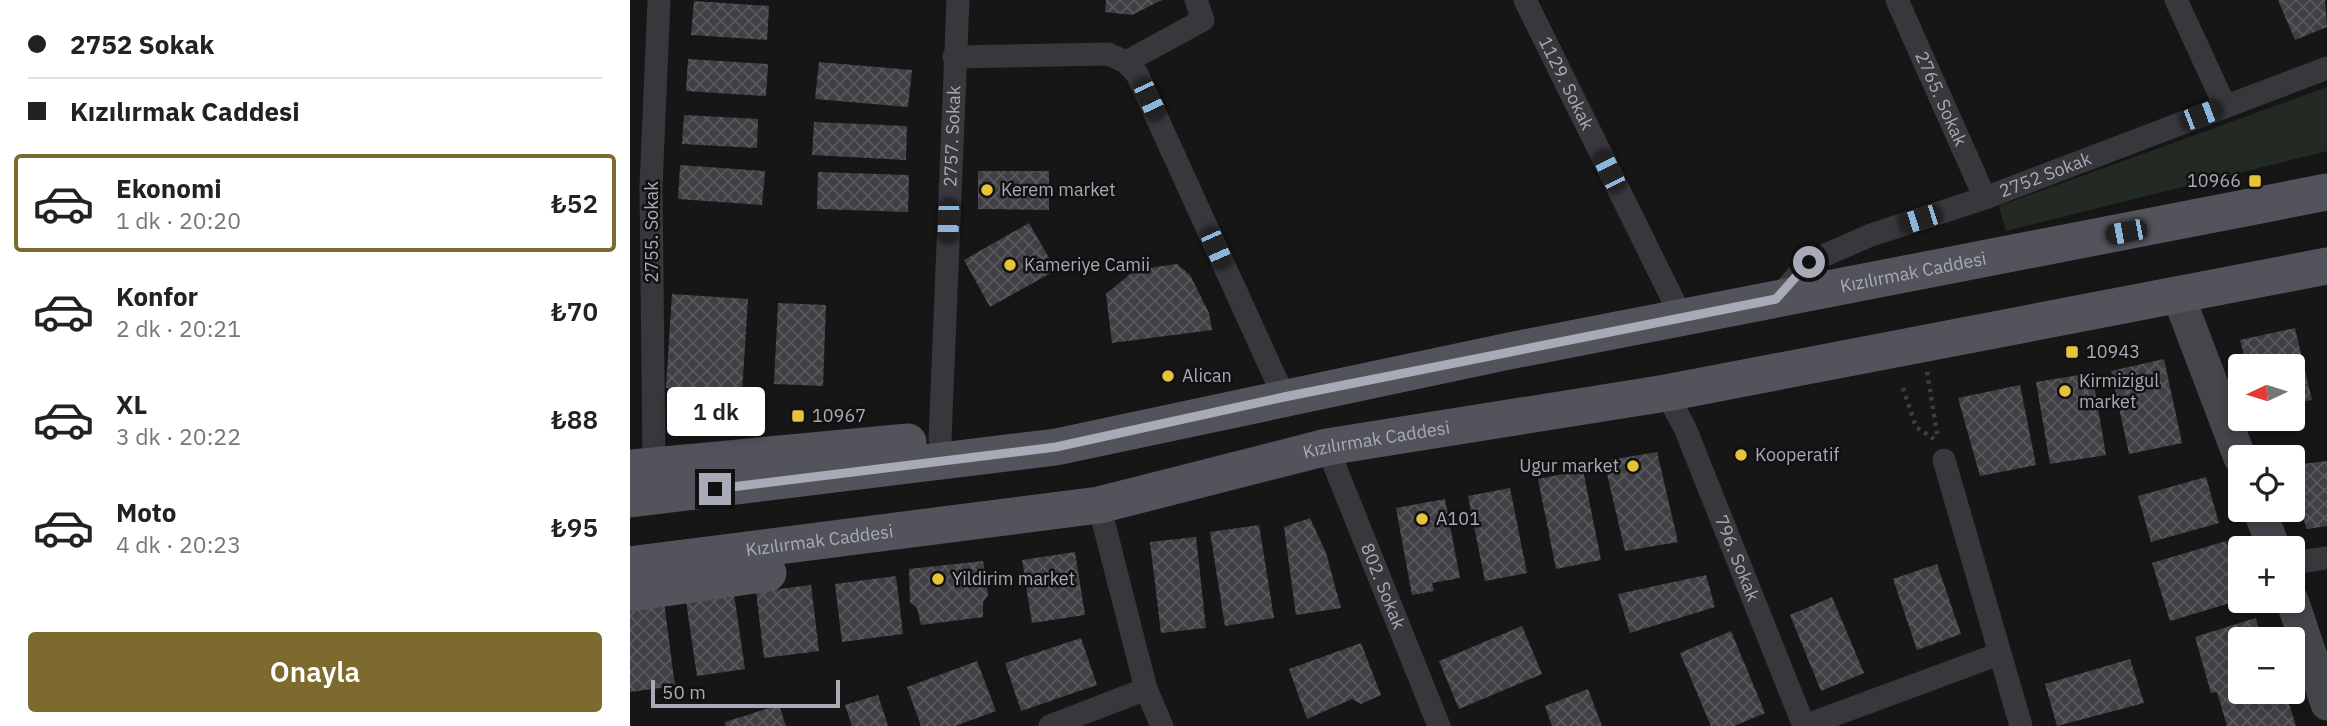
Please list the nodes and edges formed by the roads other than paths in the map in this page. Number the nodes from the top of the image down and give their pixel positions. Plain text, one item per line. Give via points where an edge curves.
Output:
1 (659, 0) edge
2 (958, 0) edge
3 (1196, 0) edge
4 (1525, 0) edge
5 (1897, 0) edge
6 (2176, 0) edge
7 (954, 57) junction
8 (1126, 62) junction
9 (2327, 68) edge
10 (2225, 106) junction
11 (641, 186) edge
12 (2327, 192) edge
13 (1985, 198) junction
14 (2327, 266) edge
15 (2178, 295) junction
16 (1776, 299) junction
17 (1682, 318) junction
18 (1666, 393) junction
19 (1284, 397) junction
20 (940, 440) junction
21 (2235, 445) edge
22 (1056, 447) junction
23 (1327, 447) junction
24 (1944, 460) dead end
25 (642, 466) edge
26 (630, 499) edge
27 (1099, 505) junction
28 (2327, 558) edge
29 (2305, 561) edge
30 (630, 565) edge
31 (630, 593) edge
32 (2296, 613) edge
33 (1999, 654) junction
34 (1146, 689) junction
35 (2327, 704) edge
36 (1050, 726) edge
37 (1162, 726) edge
38 (1439, 726) edge
39 (1804, 726) edge
40 (2021, 726) edge

1 - 11 street, 2755. Sokak
2 - 7 street, 2757. Sokak
3 - 8 street via 1203,20
4 - 17 street, 1129. Sokak
5 - 13 street, 2765. Sokak
6 - 10 street
7 - 8 street via 1108,54
7 - 20 street, 2757. Sokak
8 - 19 street via 1138,74
9 - 10 street, 2752 Sokak
10 - 13 street, 2752 Sokak
11 - 25 street, 2755. Sokak
12 - 16 main road, Kızılırmak Caddesi
13 - 16 street, 2752 Sokak via 1871,235 1809,262
14 - 15 main road, Kızılırmak Caddesi
15 - 18 main road, Kızılırmak Caddesi
15 - 21 street
16 - 17 main road, Kızılırmak Caddesi
17 - 19 main road, Kızılırmak Caddesi
18 - 23 main road, Kızılırmak Caddesi
18 - 39 street, 796. Sokak via 1685,428
19 - 22 main road, Kızılırmak Caddesi
20 - 22 main road
20 - 25 main road
22 - 26 main road, Kızılırmak Caddesi
23 - 27 main road, Kızılırmak Caddesi
23 - 38 street, 802. Sokak
24 - 33 street
27 - 30 main road, Kızılırmak Caddesi
27 - 31 main road via 948,547
27 - 34 street
28 - 29 street
32 - 35 street
33 - 39 street
33 - 40 street
34 - 36 street
34 - 37 street

